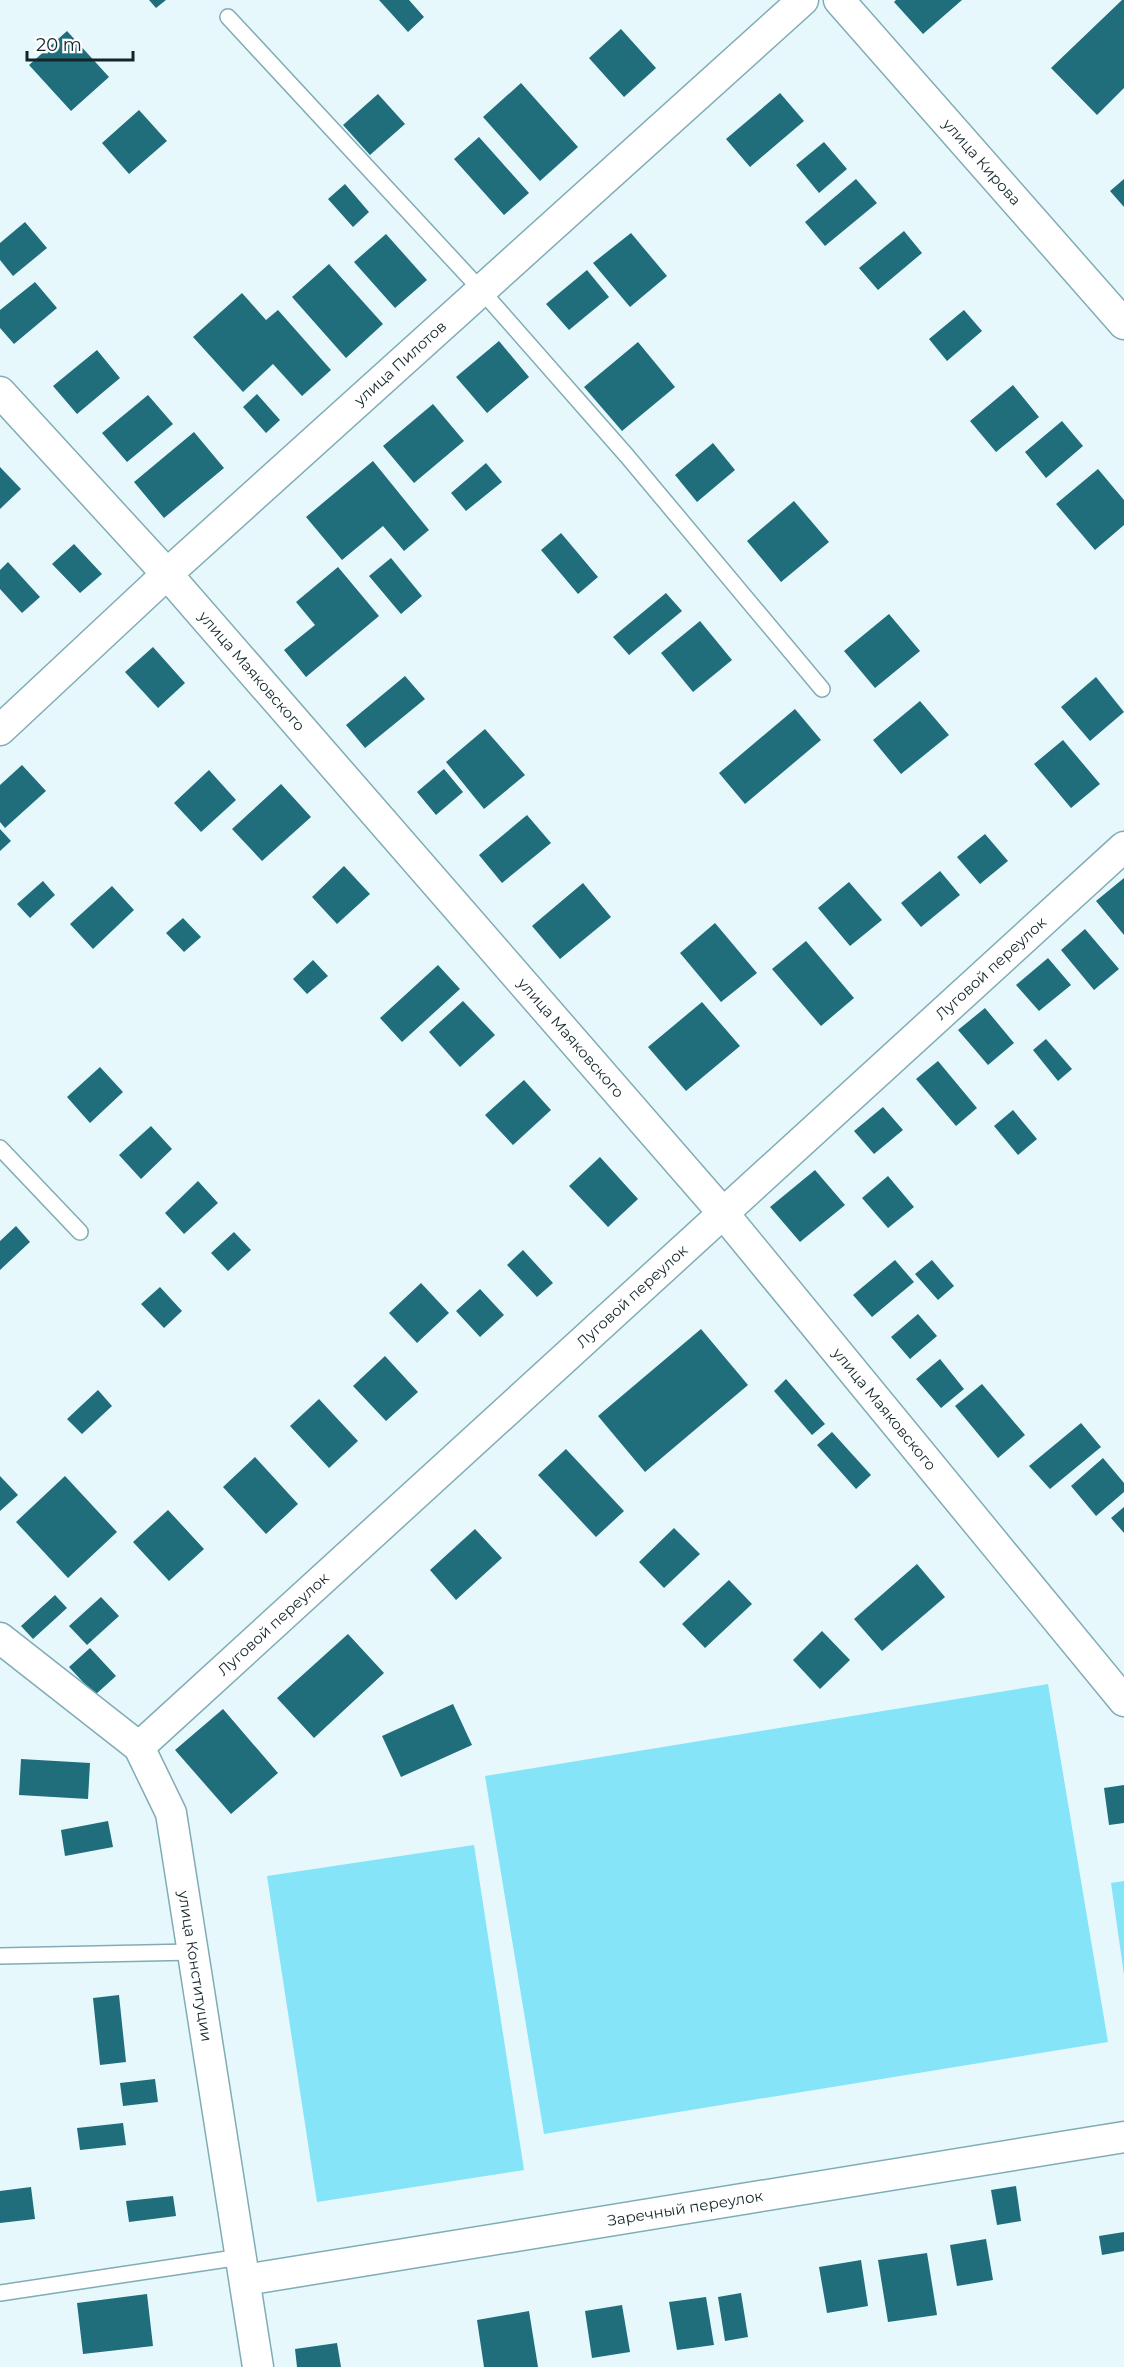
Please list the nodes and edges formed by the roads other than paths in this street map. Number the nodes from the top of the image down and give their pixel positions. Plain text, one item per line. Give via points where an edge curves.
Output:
1 (803, 0) edge
2 (839, 0) edge
3 (228, 17) dead end
4 (482, 290) junction
5 (1124, 324) edge
6 (0, 392) edge
7 (167, 574) junction
8 (822, 689) dead end
9 (0, 730) edge
10 (1124, 847) edge
11 (0, 1148) edge
12 (723, 1213) junction
13 (80, 1232) dead end
14 (0, 1638) edge
15 (1124, 1701) edge
16 (139, 1747) junction
17 (193, 1952) junction
18 (0, 1956) edge
19 (1124, 2137) edge
20 (243, 2269) junction
21 (0, 2294) edge
22 (258, 2367) edge

1 - 4 street, улица Пилотов
2 - 5 street, улица Кирова
3 - 4 lane
4 - 7 street, улица Пилотов
4 - 8 lane
6 - 7 street, улица Маяковского
7 - 9 street, улица Пилотов
7 - 12 street, улица Маяковского
10 - 12 street, Луговой переулок
11 - 13 lane
12 - 15 street, улица Маяковского
12 - 16 street, Луговой переулок
14 - 16 street, улица Конституции
16 - 17 street, улица Конституции via 171,1813
17 - 18 lane
17 - 20 street, улица Конституции
19 - 20 street, Заречный переулок
20 - 21 lane
20 - 22 street, улица Конституции

